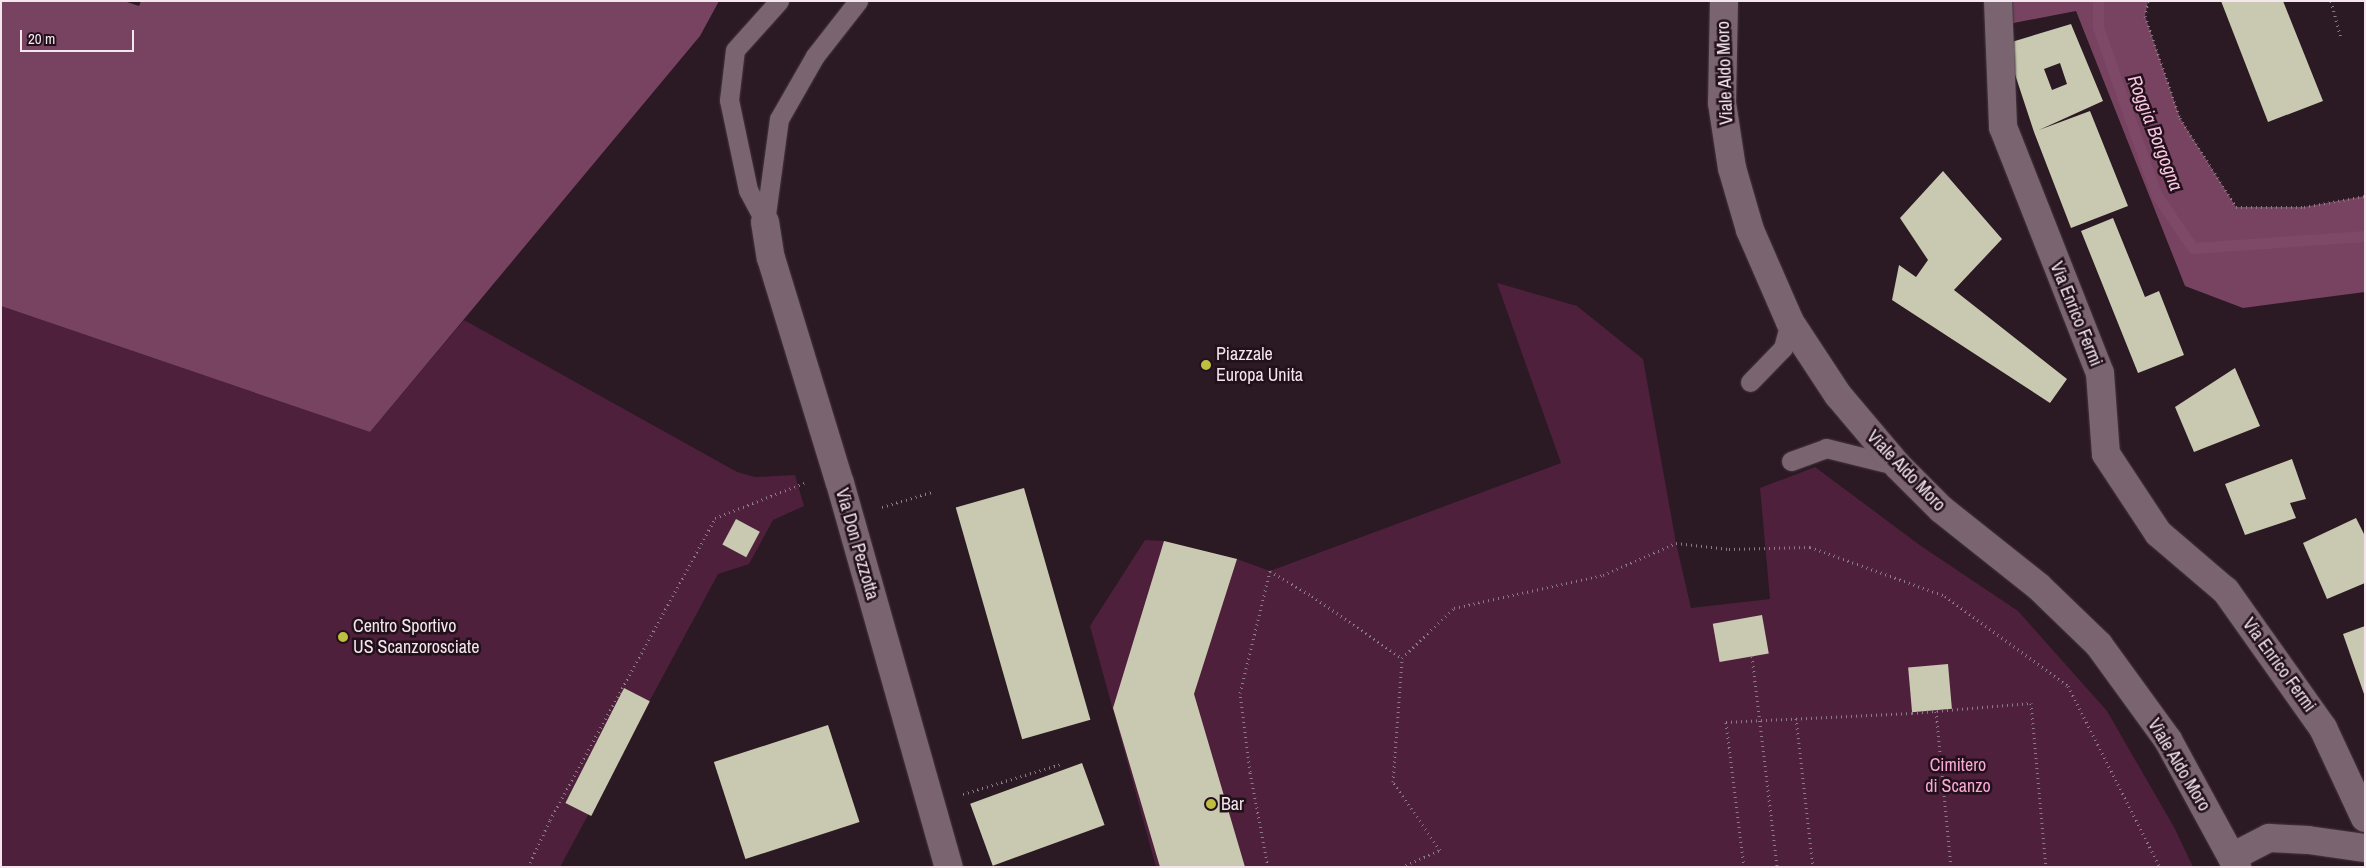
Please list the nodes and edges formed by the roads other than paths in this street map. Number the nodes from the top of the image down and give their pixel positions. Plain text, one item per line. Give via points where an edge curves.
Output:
1 (779, 1) edge
2 (858, 1) edge
3 (1724, 1) edge
4 (1998, 1) edge
5 (765, 222) junction
6 (1790, 322) junction
7 (1750, 382) dead end
8 (1791, 461) dead end
9 (1898, 466) junction
10 (2365, 818) edge
11 (2365, 848) edge
12 (2234, 862) edge
13 (949, 867) edge

1 - 5 lane via 735,50 729,100 748,190
2 - 5 lane via 815,56 779,119
3 - 6 street, Viale Aldo Moro via 1722,103 1732,168 1750,230
4 - 10 street, Via Enrico Fermi via 2003,127 2100,373 2106,454 2158,533 2226,591 2324,728
5 - 13 street, Via Don Pezzotta via 771,258 840,483
6 - 7 lane via 1783,348
6 - 9 street, Viale Aldo Moro via 1838,395
8 - 9 lane via 1826,448
9 - 12 street, Viale Aldo Moro via 1941,509 2038,587 2099,645 2168,740
11 - 12 street via 2270,838

